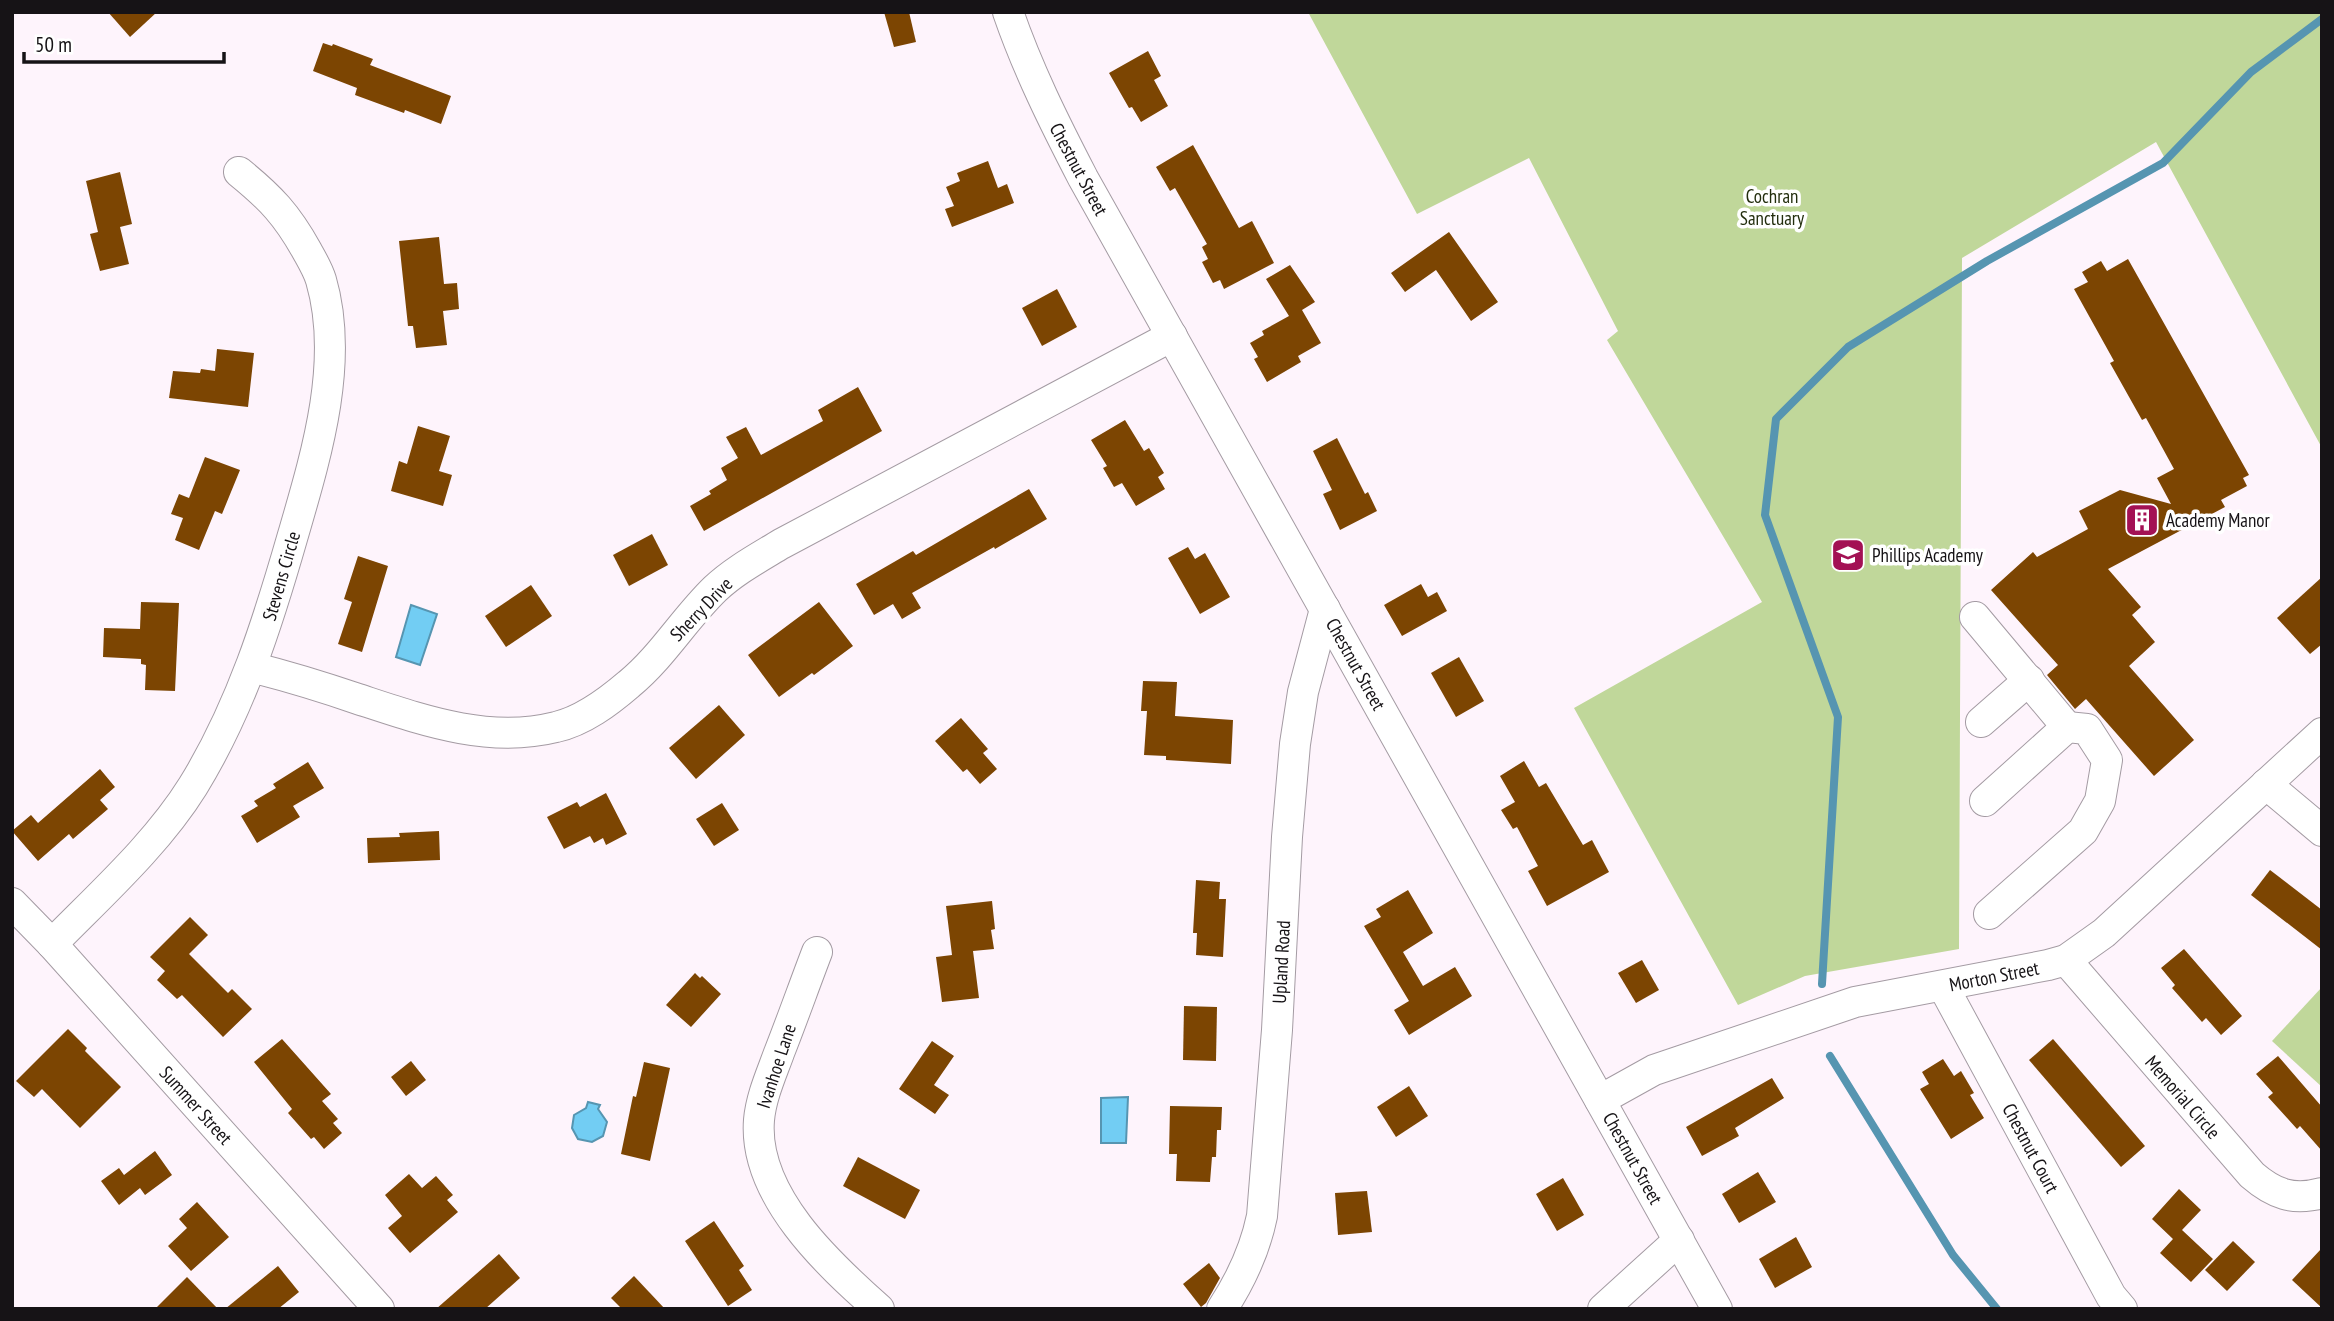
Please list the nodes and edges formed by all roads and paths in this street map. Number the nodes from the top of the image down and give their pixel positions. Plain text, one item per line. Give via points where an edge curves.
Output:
1 (1008, 12) edge
2 (239, 172) dead end
3 (1172, 335) junction
4 (1325, 609) junction
5 (1975, 617) dead end
6 (251, 667) junction
7 (2029, 680) junction
8 (1981, 722) dead end
9 (2067, 727) junction
10 (2322, 733) edge
11 (2266, 784) junction
12 (1985, 801) dead end
13 (2322, 831) edge
14 (12, 903) edge
15 (1989, 914) dead end
16 (52, 944) junction
17 (817, 952) dead end
18 (2066, 960) junction
19 (1942, 986) junction
20 (1600, 1100) junction
21 (2322, 1193) edge
22 (1679, 1240) junction
23 (379, 1309) edge
24 (879, 1309) edge
25 (1222, 1309) edge
26 (1603, 1309) edge
27 (1717, 1309) edge
28 (2122, 1309) edge

1 - 3 street, Chestnut Street via 1056,125
2 - 6 street, Stevens Circle via 270,197 293,225 321,279 330,362 323,420 303,500
3 - 4 street, Chestnut Street
3 - 6 street, Sherry Drive via 737,571 701,603 630,684 580,719 556,728 470,731
4 - 20 street, Chestnut Street
4 - 25 street, Upland Road via 1295,744 1262,1216 1247,1264
5 - 7 street
6 - 16 street, Stevens Circle via 208,760 181,803 157,835
7 - 8 street
7 - 9 street
9 - 12 street
9 - 15 street via 2088,729 2107,760 2100,801 2083,831
10 - 11 street, Morton Street
11 - 13 street
11 - 18 street, Morton Street via 2104,933
14 - 16 street, Summer Street
16 - 23 street, Summer Street
17 - 24 street, Ivanhoe Lane via 764,1094 761,1146 788,1214 842,1276
18 - 19 street, Morton Street
18 - 21 street, Memorial Circle via 2252,1175 2288,1197
19 - 20 street, Morton Street via 1855,1002 1654,1070
19 - 28 street, Chestnut Court
20 - 22 street, Chestnut Street
22 - 26 street
22 - 27 street, Chestnut Street

